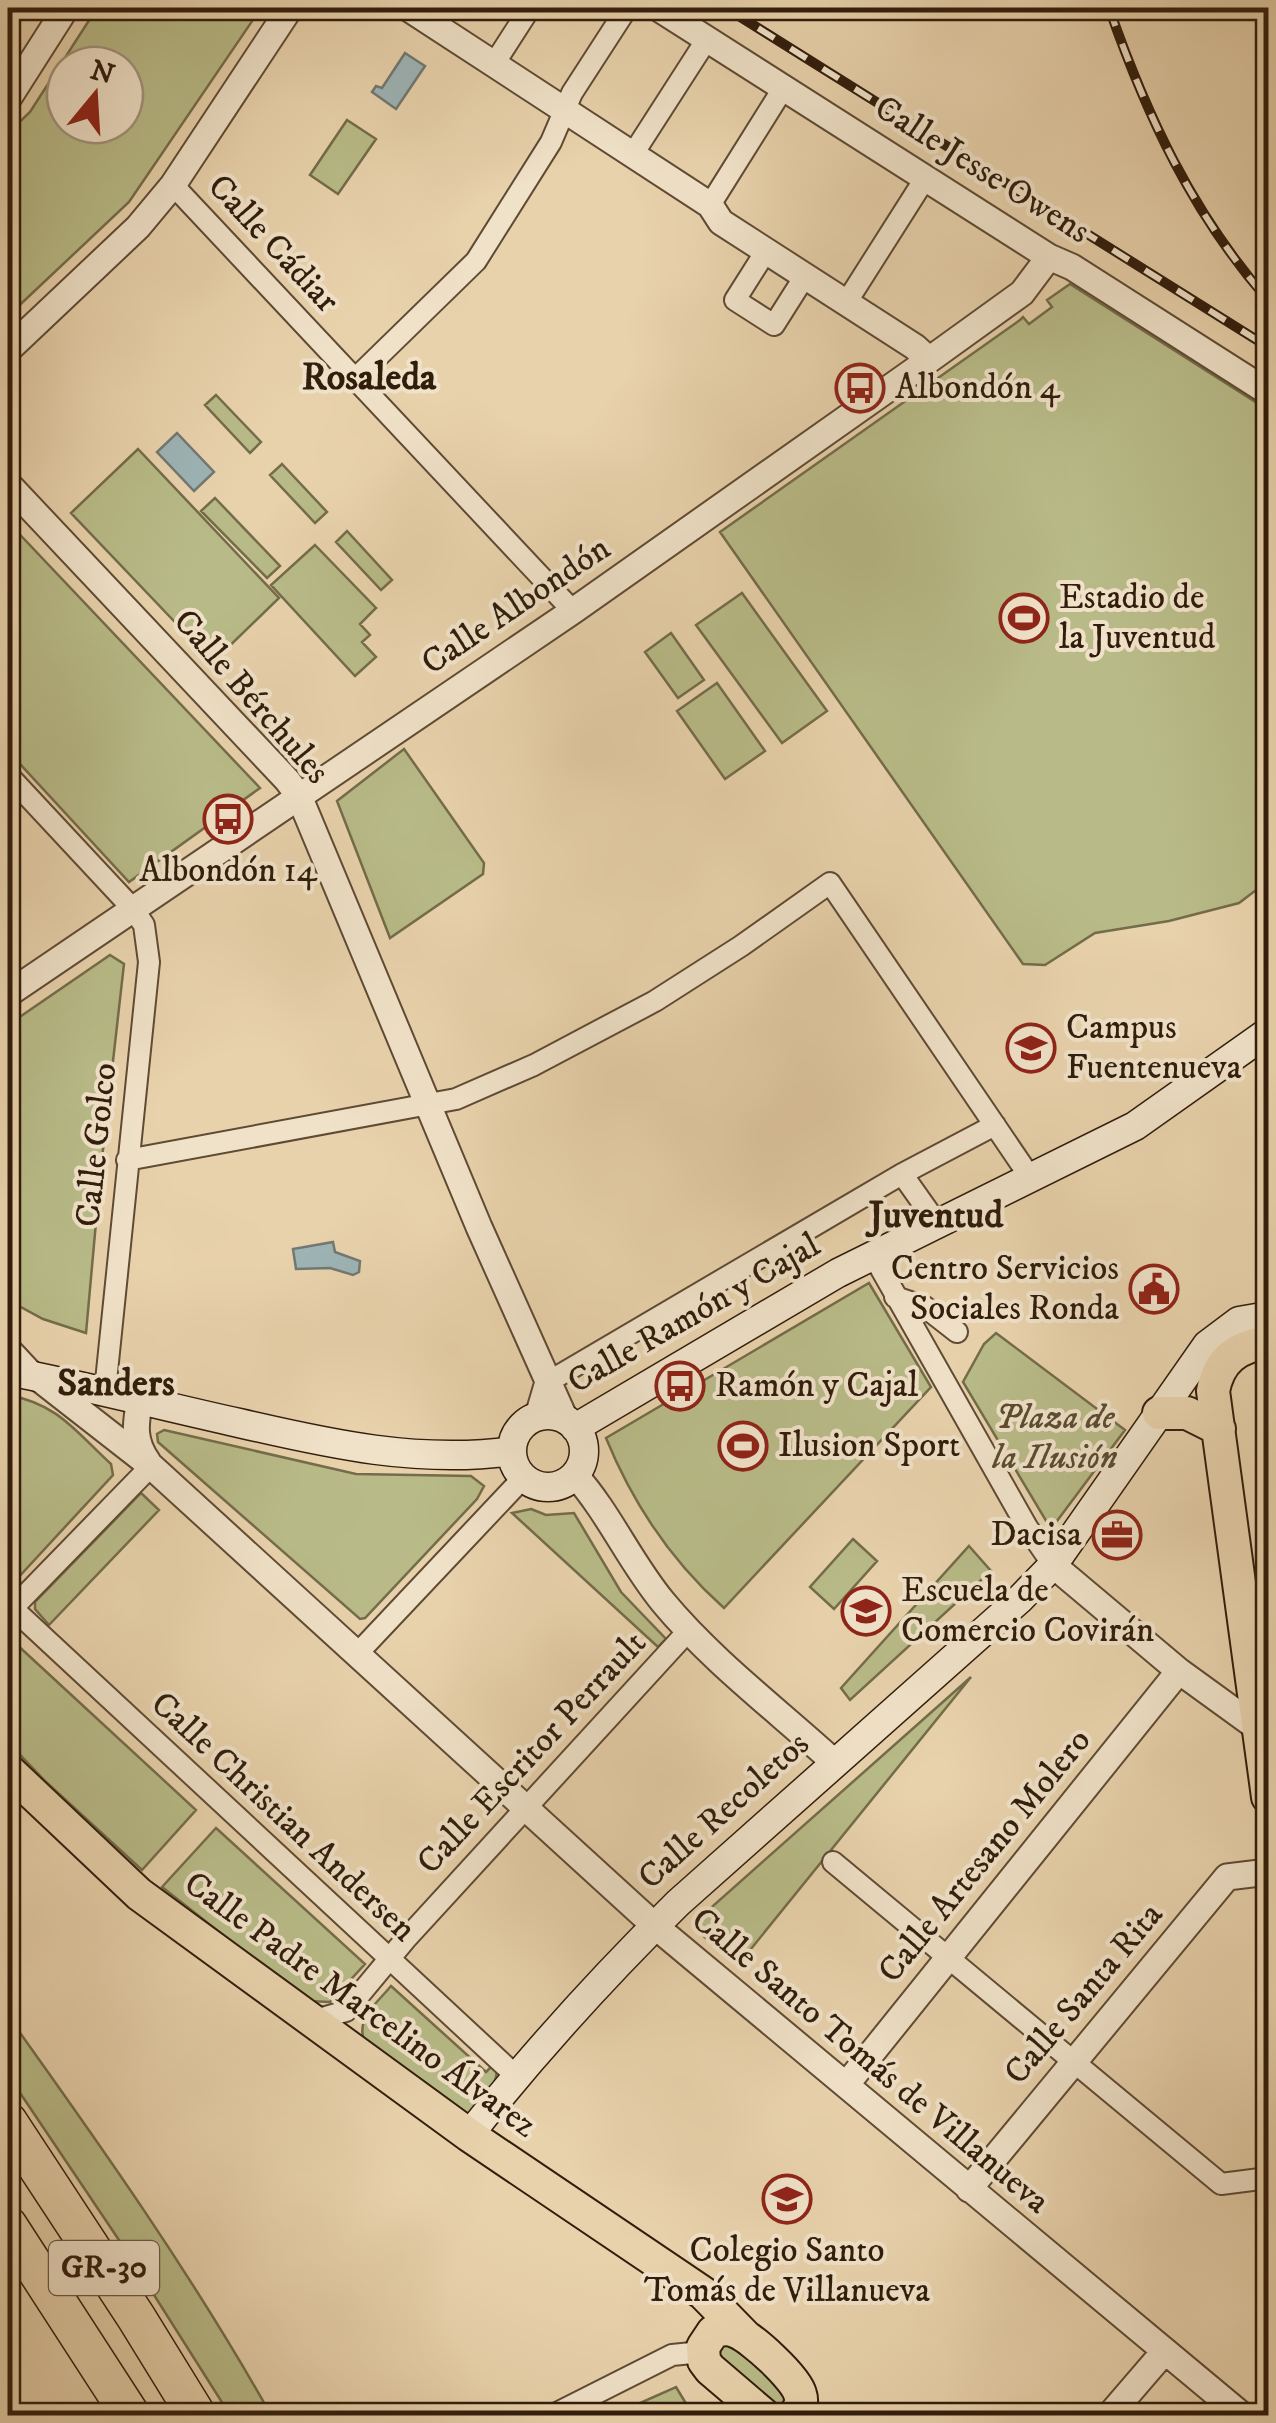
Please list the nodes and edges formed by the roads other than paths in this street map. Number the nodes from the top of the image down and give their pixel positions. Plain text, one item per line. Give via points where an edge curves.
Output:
1 (66, 8) edge
2 (290, 8) edge
3 (408, 8) edge
4 (530, 8) edge
5 (628, 8) edge
6 (658, 8) edge
7 (707, 39) junction
8 (494, 64) junction
9 (784, 88) junction
10 (8, 99) edge
11 (564, 109) junction
12 (633, 154) junction
13 (926, 177) junction
14 (173, 185) junction
15 (710, 205) junction
16 (766, 252) junction
17 (1048, 257) junction
18 (805, 276) junction
19 (846, 303) junction
20 (8, 350) edge
21 (929, 360) junction
22 (355, 379) junction
23 (1268, 392) edge
24 (8, 484) edge
25 (573, 610) junction
26 (8, 776) edge
27 (299, 796) junction
28 (133, 909) junction
29 (8, 994) edge
30 (1268, 1032) edge
31 (429, 1105) junction
32 (994, 1125) junction
33 (127, 1160) junction
34 (902, 1174) junction
35 (1030, 1177) junction
36 (936, 1222) junction
37 (873, 1255) junction
38 (895, 1297) junction
39 (1268, 1316) edge
40 (1268, 1342) edge
41 (8, 1346) edge
42 (925, 1349) junction
43 (1212, 1359) junction
44 (8, 1372) edge
45 (37, 1377) junction
46 (548, 1382) junction
47 (104, 1391) junction
48 (140, 1400) junction
49 (1159, 1414) junction
50 (559, 1421) junction
51 (94, 1422) junction
52 (1219, 1429) junction
53 (518, 1464) junction
54 (151, 1466) junction
55 (575, 1475) junction
56 (1053, 1565) junction
57 (9, 1609) edge
58 (689, 1630) junction
59 (358, 1654) junction
60 (1179, 1671) junction
61 (1264, 1729) edge
62 (834, 1762) junction
63 (8, 1770) edge
64 (1268, 1798) edge
65 (526, 1808) junction
66 (833, 1862) dead end
67 (1268, 1872) edge
68 (654, 1926) junction
69 (949, 1957) junction
70 (389, 1958) junction
71 (344, 2027) junction
72 (1074, 2061) junction
73 (516, 2076) junction
74 (846, 2085) junction
75 (8, 2122) edge
76 (469, 2135) junction
77 (1268, 2178) edge
78 (968, 2189) junction
79 (8, 2226) edge
80 (684, 2282) junction
81 (746, 2337) junction
82 (704, 2347) junction
83 (1164, 2352) junction
84 (738, 2402) edge
85 (131, 2416) edge
86 (197, 2416) edge
87 (550, 2416) edge
88 (765, 2416) edge
89 (794, 2416) edge
90 (1108, 2416) edge
91 (1243, 2416) edge

1 - 10 street
2 - 14 street
3 - 8 street
4 - 8 street
5 - 11 street
6 - 7 street, Calle Jesse Owens
7 - 9 street, Calle Jesse Owens
7 - 12 street
8 - 11 street
9 - 13 street, Calle Jesse Owens
9 - 15 street
11 - 12 street
11 - 22 street via 551,142 476,262
12 - 15 street
13 - 17 street, Calle Jesse Owens
13 - 19 street
14 - 20 street via 138,228
14 - 22 street, Calle Cádiar
15 - 16 street via 721,222
16 - 18 street
16 - 18 street via 735,300 774,325
17 - 21 street, Calle Albondón via 1022,293
17 - 23 street, Calle Jesse Owens
18 - 19 street
19 - 21 street
21 - 25 street, Calle Albondón
22 - 25 street, Calle Cádiar
24 - 27 street, Calle Bérchules
25 - 27 street, Calle Albondón
26 - 28 street
27 - 28 street, Calle Albondón
27 - 31 street, Calle Bérchules
28 - 29 street, Calle Albondón
28 - 33 street, Calle Golco via 144,924 149,962
30 - 35 main road, Calle Ramón y Cajal via 1135,1126
31 - 32 street via 534,1065 613,1024 742,946 830,882
31 - 33 street
31 - 46 street, Calle Bérchules
32 - 34 street, Calle Ramón y Cajal
32 - 35 street
33 - 47 street, Calle Golco
34 - 36 street
34 - 46 street, Calle Ramón y Cajal
35 - 36 main road, Calle Ramón y Cajal
36 - 37 main road, Calle Ramón y Cajal
37 - 38 street
37 - 50 main road, Calle Ramón y Cajal
38 - 42 street
38 - 42 street via 925,1306 957,1332
39 - 43 main road via 1239,1321
40 - 43 main road
41 - 45 street
42 - 56 street
43 - 49 main road
43 - 52 main road
44 - 45 main road
45 - 47 main road
45 - 51 street, Calle Santo Tomás de Villanueva
46 - 50 street
47 - 48 main road
47 - 51 street
48 - 53 main road via 368,1450 495,1454
48 - 54 street via 137,1446
49 - 52 main road via 1188,1413
49 - 56 main road
50 - 53 main road via 519,1429
50 - 55 main road via 581,1436 584,1456
51 - 54 street, Calle Santo Tomás de Villanueva
52 - 61 main road
53 - 55 main road via 536,1484 564,1483
53 - 59 street
54 - 57 street
54 - 59 street, Calle Santo Tomás de Villanueva
55 - 58 street
56 - 60 street
56 - 62 main road, Calle Recoletos
57 - 70 street, Calle Christian Andersen
58 - 62 street
58 - 65 street, Calle Escritor Perrault
59 - 65 street, Calle Santo Tomás de Villanueva
60 - 61 street
60 - 69 street, Calle Artesano Molero
61 - 64 main road
62 - 68 main road, Calle Recoletos
63 - 71 main road, Calle Padre Marcelino Álvarez via 138,1894 312,2021
65 - 68 street, Calle Santo Tomás de Villanueva
65 - 70 street, Calle Escritor Perrault
66 - 69 street
67 - 72 street, Calle Santa Rita via 1227,1877
68 - 73 main road, Calle Recoletos
68 - 74 street, Calle Santo Tomás de Villanueva
69 - 72 street
69 - 74 street, Calle Artesano Molero
70 - 71 street, Calle Escritor Perrault
70 - 73 street, Calle Christian Andersen
71 - 76 main road, Calle Padre Marcelino Álvarez
72 - 77 street via 1221,2184
72 - 78 street, Calle Santa Rita
73 - 76 main road, Calle Recoletos
74 - 78 street, Calle Santo Tomás de Villanueva
75 - 86 highway, GR-30
76 - 80 main road, Calle Padre Marcelino Álvarez
78 - 83 street, Calle Santo Tomás de Villanueva
79 - 85 highway, GR-30
80 - 81 main road, Calle Padre Marcelino Álvarez via 712,2300
80 - 82 main road via 704,2322
81 - 82 main road via 720,2329
81 - 89 main road, Calle Padre Marcelino Álvarez via 795,2382 801,2402
82 - 84 main road via 707,2365
82 - 87 street
83 - 90 street
83 - 91 street, Calle Santo Tomás de Villanueva
84 - 88 main road

